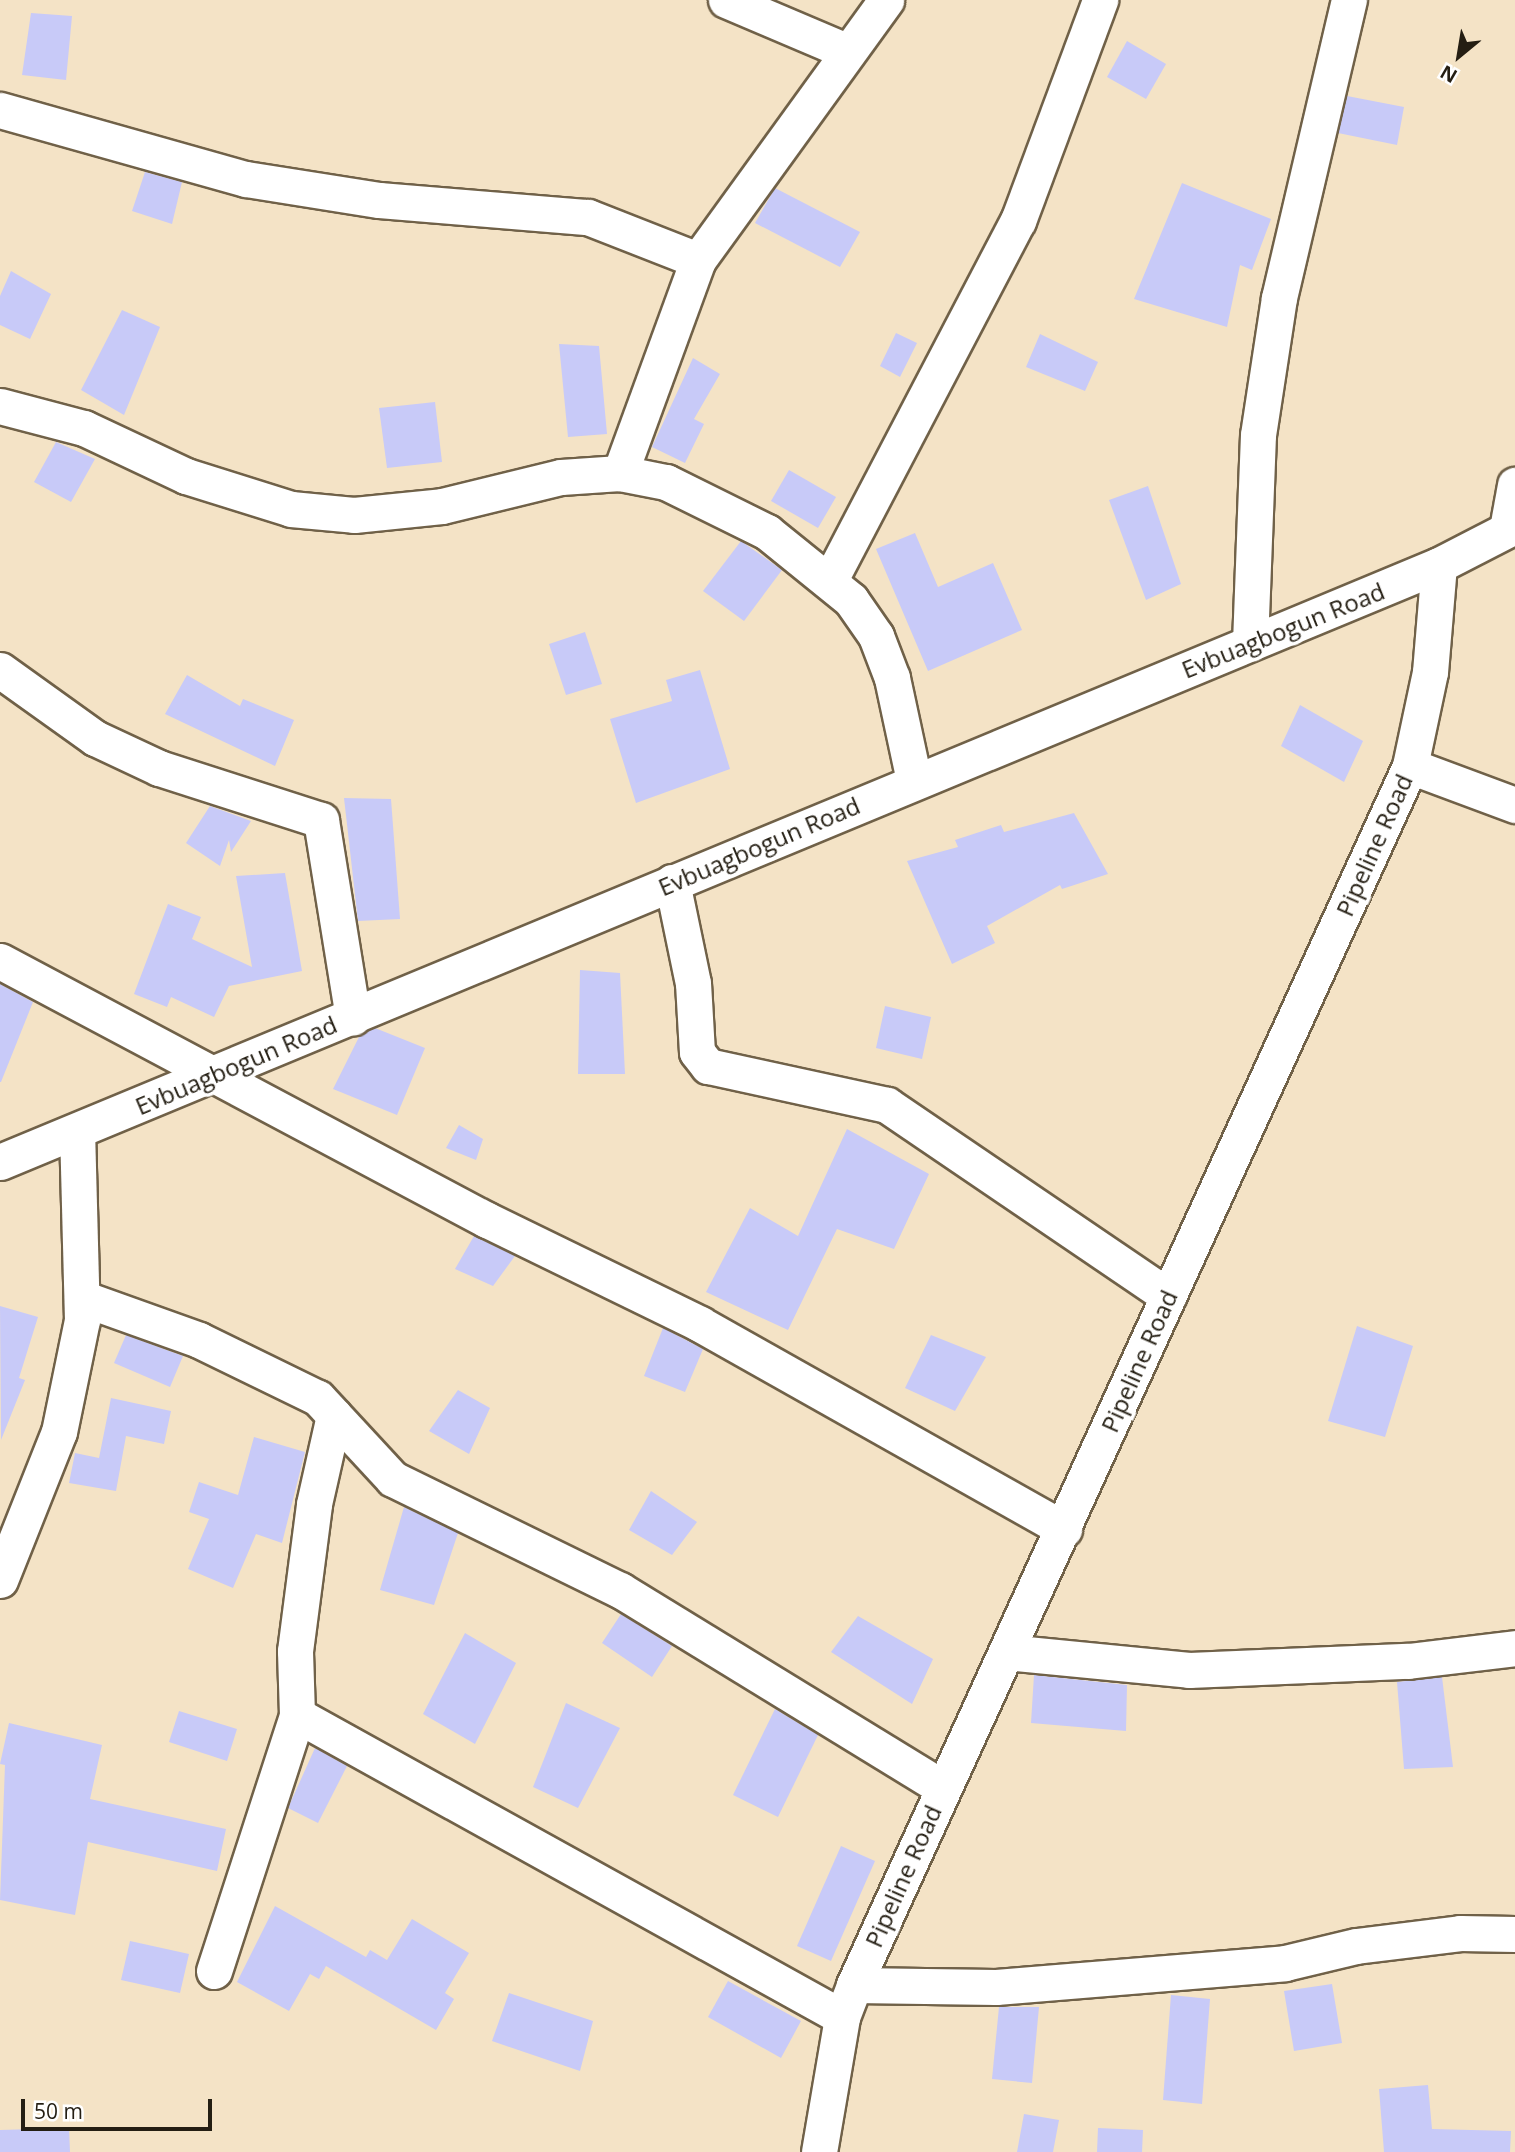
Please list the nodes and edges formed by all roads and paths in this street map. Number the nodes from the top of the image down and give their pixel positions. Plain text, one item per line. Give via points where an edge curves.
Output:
1 (726, 0) edge
2 (886, 0) edge
3 (1101, 0) edge
4 (1349, 0) edge
5 (844, 50) junction
6 (0, 110) edge
7 (698, 260) junction
8 (0, 406) edge
9 (620, 473) junction
10 (1515, 485) edge
11 (1511, 528) edge
12 (1439, 565) junction
13 (831, 578) junction
14 (1251, 643) junction
15 (0, 670) edge
16 (1410, 766) junction
17 (914, 781) junction
18 (1515, 805) edge
19 (672, 882) junction
20 (0, 961) edge
21 (353, 1017) junction
22 (213, 1075) junction
23 (77, 1131) junction
24 (0, 1162) edge
25 (1168, 1296) junction
26 (82, 1298) junction
27 (334, 1415) junction
28 (373, 1464) junction
29 (320, 1478) junction
30 (1064, 1529) junction
31 (0, 1580) edge
32 (1515, 1648) edge
33 (1006, 1652) junction
34 (297, 1715) junction
35 (943, 1788) junction
36 (1515, 1934) edge
37 (214, 1972) dead end
38 (848, 2001) junction
39 (819, 2152) edge

1 - 5 street
2 - 5 street
3 - 13 street via 1018,220
4 - 14 street via 1279,298 1258,435
5 - 7 street
6 - 7 street via 246,179 379,200 588,218
7 - 9 street
8 - 9 street via 84,428 186,477 291,509 354,515 442,506 561,477
9 - 13 street via 666,482 767,532
10 - 11 street
11 - 12 street, Evbuagbogun Road
12 - 14 street, Evbuagbogun Road
12 - 16 street, Pipeline Road via 1430,672
13 - 17 street via 876,636 892,678
14 - 17 street, Evbuagbogun Road
15 - 21 street via 95,738 159,768 321,820
16 - 18 street
16 - 25 street, Pipeline Road
17 - 19 street, Evbuagbogun Road
19 - 21 street, Evbuagbogun Road
19 - 25 street via 693,983 697,1052 708,1066 887,1104
20 - 22 street
21 - 22 street, Evbuagbogun Road
22 - 23 street, Evbuagbogun Road
22 - 30 street via 700,1324
23 - 24 street, Evbuagbogun Road
23 - 26 street
25 - 30 street, Pipeline Road
26 - 27 street via 211,1346 309,1393
26 - 31 street via 59,1432
27 - 28 street
27 - 29 street
28 - 29 street
28 - 35 street via 620,1590
29 - 34 street via 295,1651
30 - 33 street, Pipeline Road
32 - 33 street via 1408,1661 1189,1670
33 - 35 street, Pipeline Road
34 - 37 street
34 - 38 street
35 - 38 street, Pipeline Road
36 - 38 street via 1460,1933 1356,1945 1285,1962
38 - 39 street, Pipeline Road

